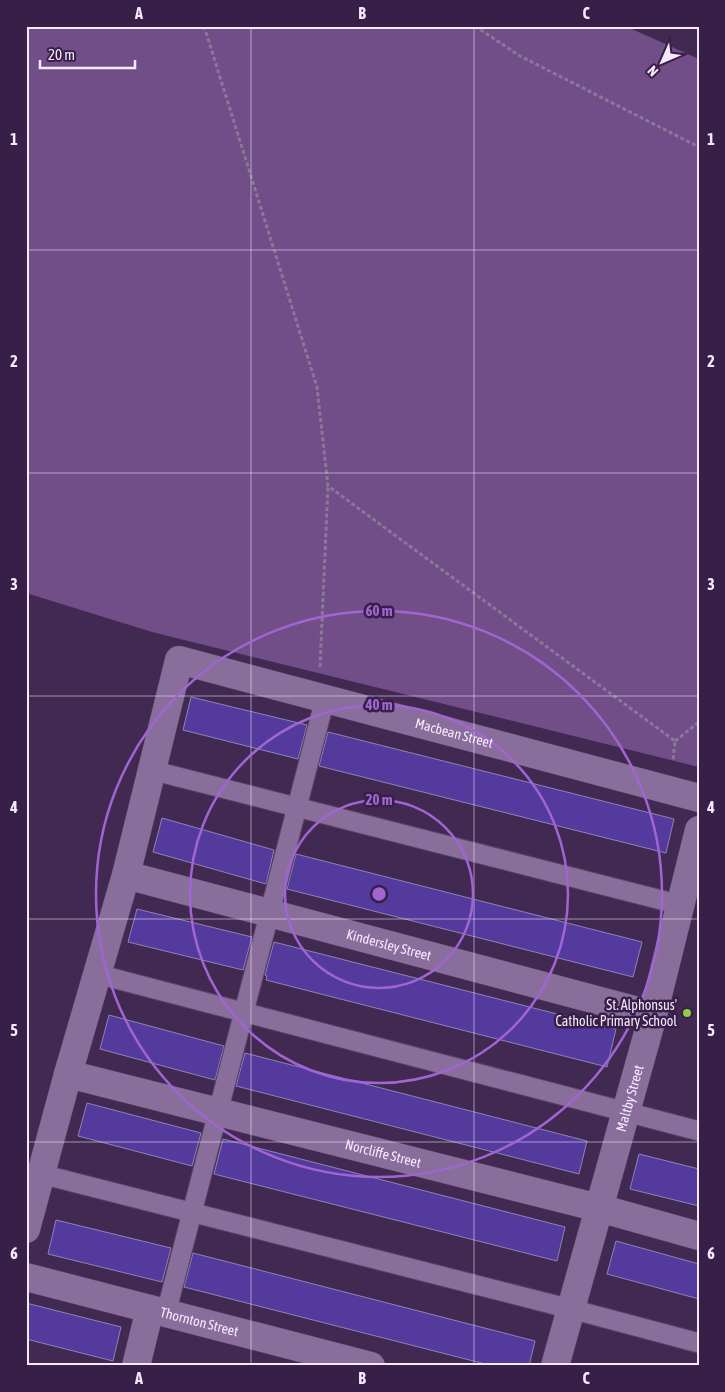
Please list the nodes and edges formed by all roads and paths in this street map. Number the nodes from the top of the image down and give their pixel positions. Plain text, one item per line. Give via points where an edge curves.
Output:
1 (204, 26) edge
2 (475, 26) edge
3 (699, 147) edge
4 (328, 486) junction
5 (322, 699) junction
6 (699, 722) edge
7 (675, 741) junction
8 (152, 770) junction
9 (669, 790) junction
10 (699, 798) edge
11 (297, 807) junction
12 (699, 830) edge
13 (126, 875) junction
14 (680, 905) junction
15 (269, 913) junction
16 (97, 974) junction
17 (244, 1012) junction
18 (653, 1016) junction
19 (68, 1074) junction
20 (626, 1111) junction
21 (219, 1112) junction
22 (699, 1131) edge
23 (41, 1174) junction
24 (599, 1208) junction
25 (192, 1213) junction
26 (26, 1230) edge
27 (699, 1236) edge
28 (26, 1277) edge
29 (571, 1309) junction
30 (158, 1311) junction
31 (699, 1343) edge
32 (340, 1362) edge
33 (136, 1366) edge
34 (371, 1366) edge
35 (555, 1366) edge

1 - 4 path via 317,387
2 - 3 path via 520,56
4 - 5 path
4 - 7 path
5 - 8 street, Macbean Street via 179,660
5 - 9 street, Macbean Street
5 - 11 lane
6 - 7 path
7 - 9 path
8 - 11 lane
8 - 13 street
9 - 10 street, Macbean Street
11 - 14 lane
11 - 15 lane
12 - 14 street, Maltby Street
13 - 15 street, Kindersley Street
13 - 16 street
14 - 18 street, Maltby Street
15 - 17 lane
15 - 18 street, Kindersley Street
16 - 17 lane
16 - 19 street
17 - 20 lane
17 - 21 lane
18 - 20 street, Maltby Street
19 - 21 street, Norcliffe Street
19 - 23 street
20 - 22 lane
20 - 24 street, Maltby Street
21 - 24 street, Norcliffe Street
21 - 25 lane
23 - 25 lane
23 - 26 street
24 - 27 street, Norcliffe Street
24 - 29 street, Maltby Street
25 - 29 lane
25 - 30 lane
28 - 30 street, Thornton Street
29 - 31 lane
29 - 35 street, Maltby Street
30 - 32 street, Thornton Street
30 - 33 street
32 - 34 street, Thornton Street

